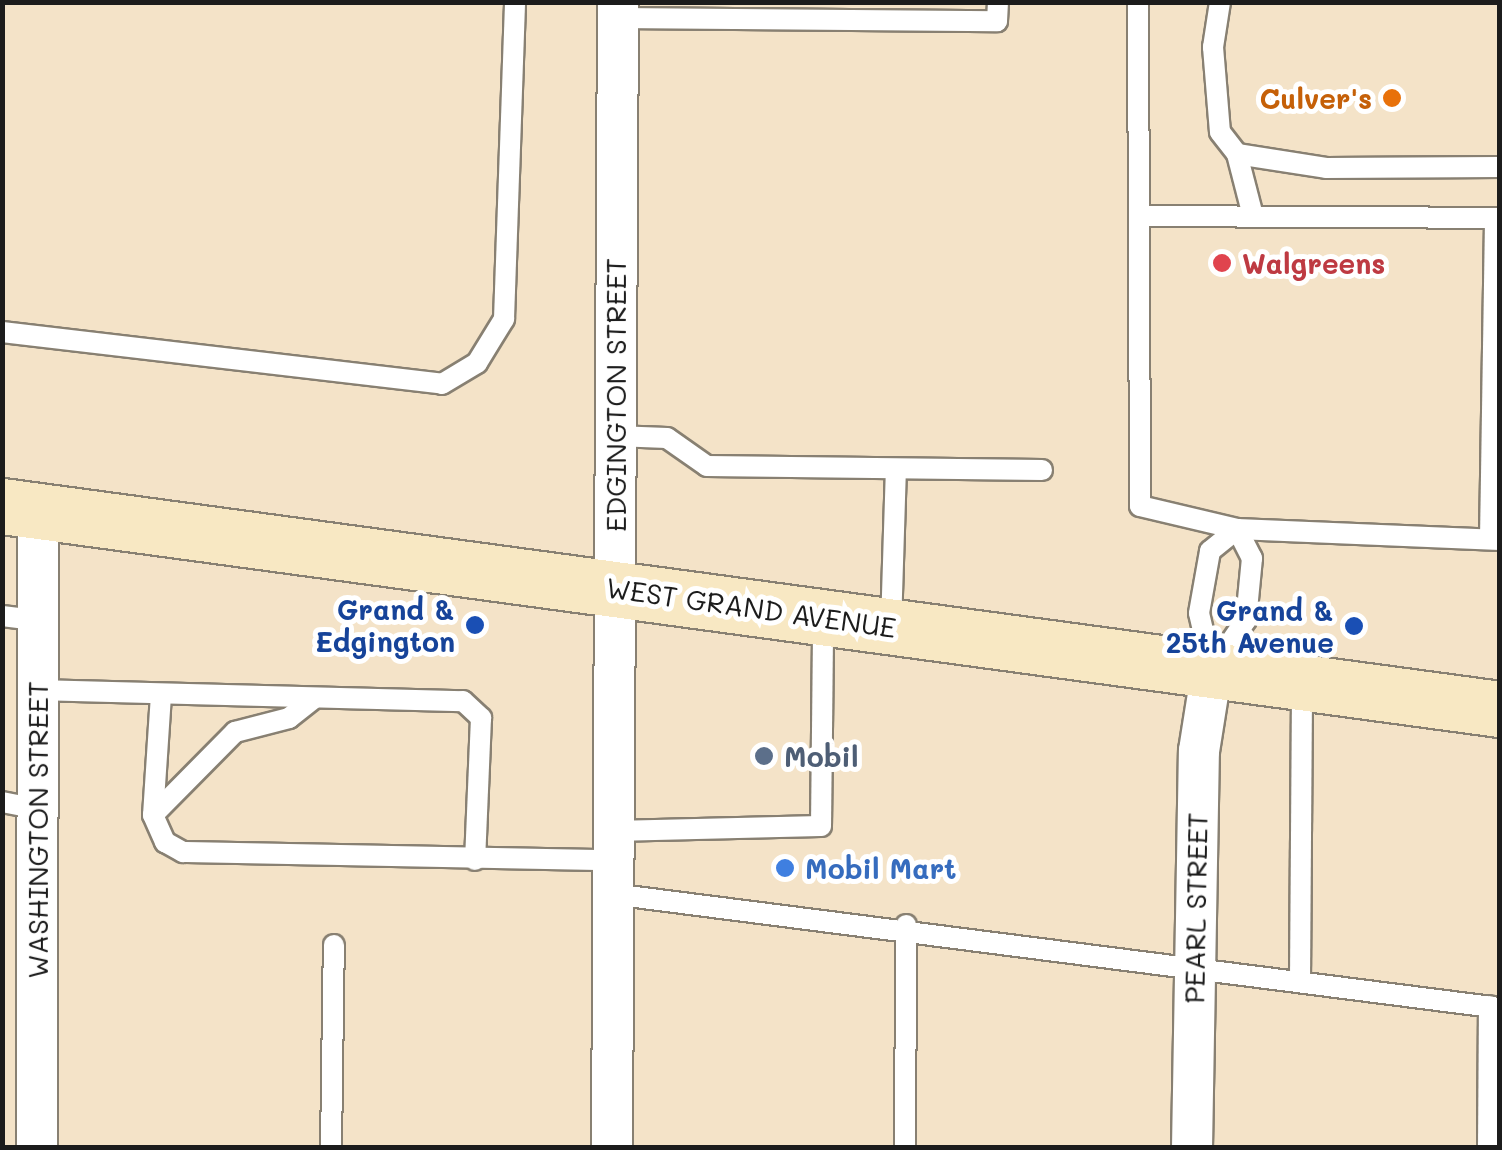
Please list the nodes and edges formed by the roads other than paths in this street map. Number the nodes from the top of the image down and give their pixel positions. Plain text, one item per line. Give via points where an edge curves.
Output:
1 (515, 2) edge
2 (998, 2) edge
3 (1138, 2) edge
4 (1220, 2) edge
5 (618, 10) edge
6 (1237, 154) junction
7 (1500, 168) edge
8 (1139, 216) junction
9 (1253, 216) junction
10 (1497, 218) edge
11 (2, 332) edge
12 (614, 436) junction
13 (896, 468) junction
14 (1042, 470) dead end
15 (20, 509) edge
16 (1237, 529) junction
17 (1495, 540) edge
18 (614, 588) junction
19 (823, 617) junction
20 (20, 618) edge
21 (891, 626) junction
22 (1212, 669) junction
23 (1302, 681) junction
24 (36, 690) junction
25 (161, 694) junction
26 (313, 699) junction
27 (1500, 709) edge
28 (21, 806) edge
29 (153, 814) junction
30 (475, 860) junction
31 (612, 861) junction
32 (906, 926) junction
33 (334, 945) dead end
34 (1192, 964) junction
35 (1300, 979) junction
36 (1494, 1007) edge
37 (37, 1148) edge
38 (331, 1148) edge
39 (612, 1148) edge
40 (906, 1148) edge
41 (1192, 1148) edge
42 (1488, 1148) edge

1 - 11 lane via 504,319 477,363 442,384
2 - 5 lane via 997,21
3 - 8 lane
4 - 6 lane via 1213,47 1220,132
5 - 12 street, EDGINGTON STREET
6 - 7 lane via 1326,168
6 - 9 lane
8 - 9 lane
8 - 16 lane via 1140,506
9 - 10 lane
10 - 17 lane
12 - 13 lane via 667,438 707,466
12 - 18 street, EDGINGTON STREET
13 - 14 lane
13 - 21 lane
15 - 18 main road, WEST GRAND AVENUE
15 - 20 street, WASHINGTON STREET
16 - 17 lane
16 - 22 lane via 1252,558 1246,620
16 - 22 lane via 1210,551 1198,612
18 - 19 main road, WEST GRAND AVENUE
18 - 31 street, EDGINGTON STREET
19 - 21 main road, WEST GRAND AVENUE
19 - 31 lane via 821,826
20 - 24 street, WASHINGTON STREET
21 - 22 main road, WEST GRAND AVENUE
22 - 23 main road, WEST GRAND AVENUE
22 - 34 street, PEARL STREET via 1200,750
23 - 27 main road, WEST GRAND AVENUE
23 - 35 lane
24 - 25 lane
24 - 28 street, WASHINGTON STREET
25 - 26 lane
25 - 29 lane
26 - 29 lane via 290,718 235,732
26 - 30 lane via 463,701 481,718
28 - 37 street, WASHINGTON STREET
29 - 30 lane via 166,842 183,852
30 - 31 lane
31 - 32 lane
31 - 39 street, EDGINGTON STREET
32 - 34 lane
32 - 40 lane
33 - 38 lane
34 - 35 lane
34 - 41 street, PEARL STREET
35 - 36 lane
36 - 42 lane

